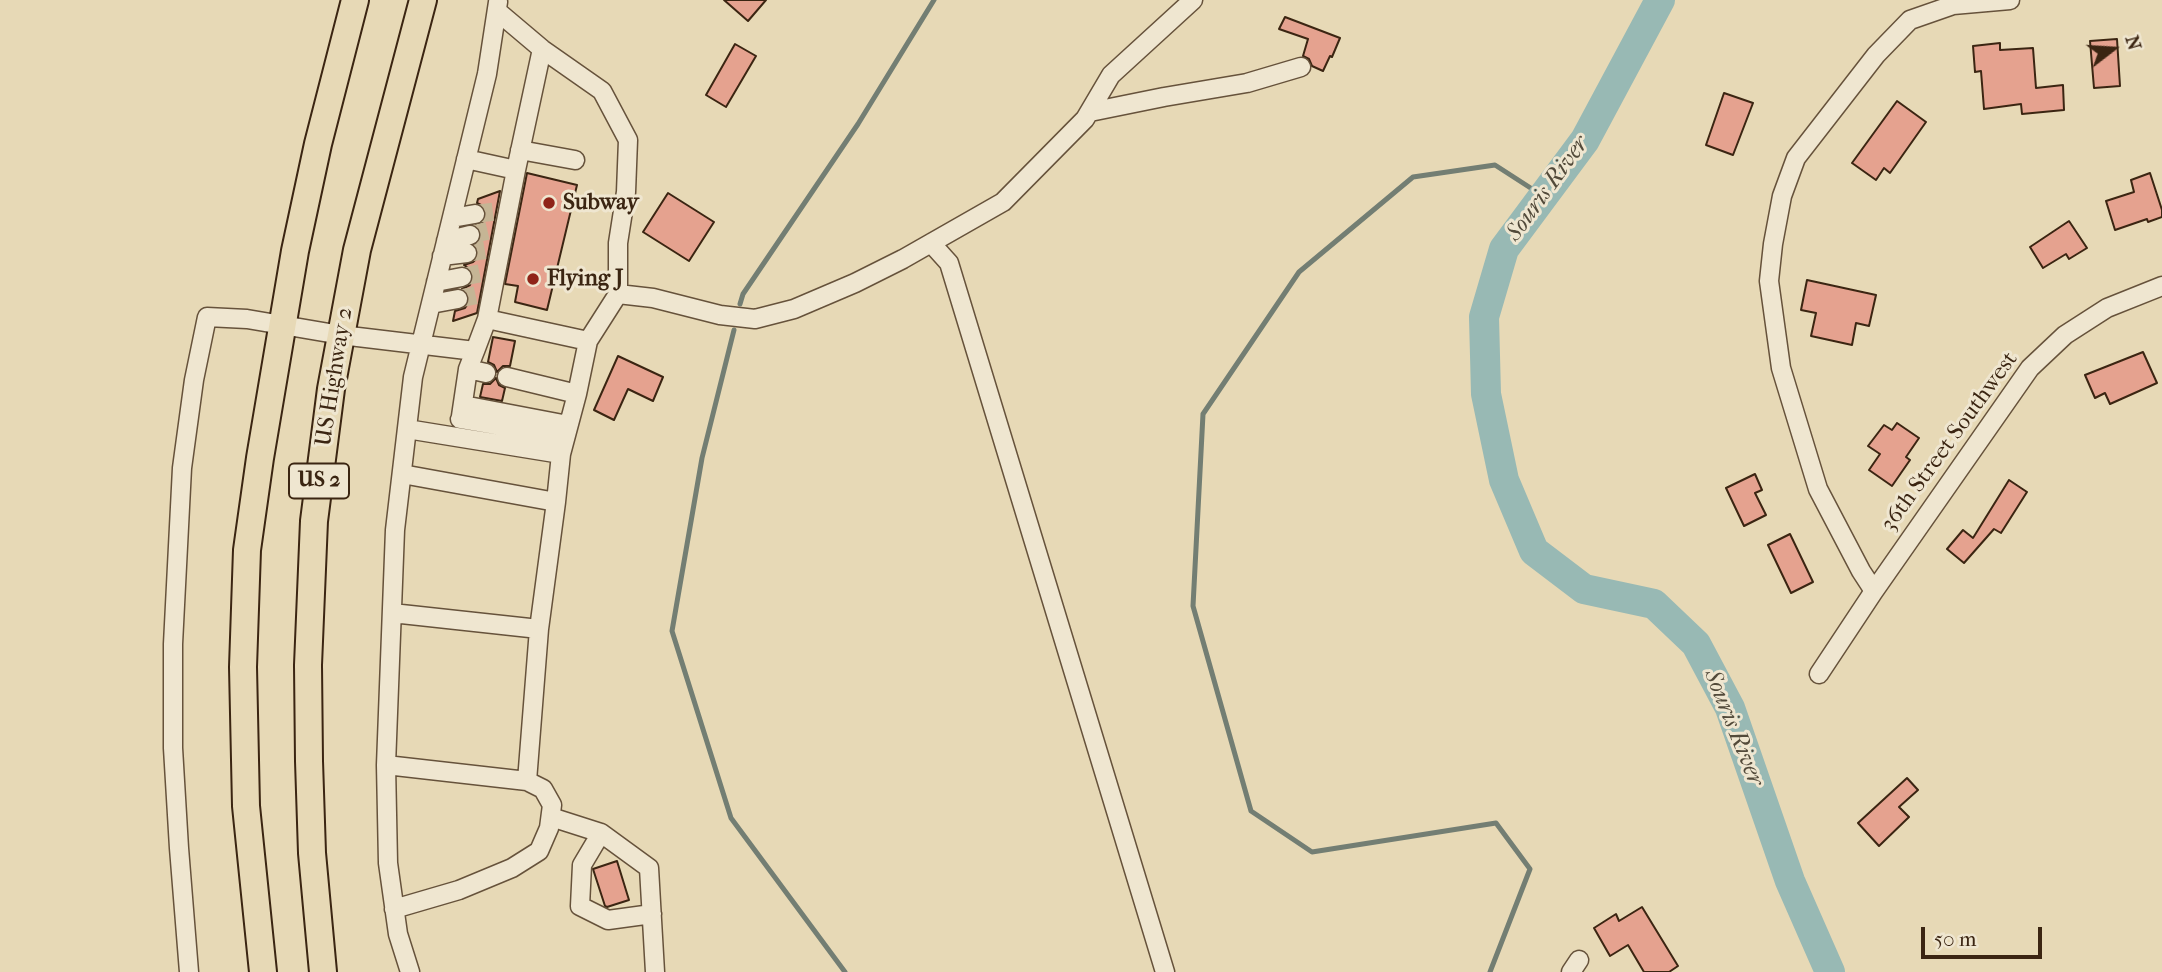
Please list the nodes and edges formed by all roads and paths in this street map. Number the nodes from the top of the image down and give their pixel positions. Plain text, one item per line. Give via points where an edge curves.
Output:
1 (355, 0) edge
2 (423, 0) edge
3 (1193, 0) edge
4 (2010, 0) edge
5 (498, 6) edge
6 (542, 49) junction
7 (1301, 67) dead end
8 (1090, 112) junction
9 (520, 150) junction
10 (466, 159) junction
11 (575, 160) dead end
12 (516, 170) junction
13 (475, 214) tunnel mouth
14 (452, 218) junction
15 (470, 235) tunnel mouth
16 (930, 243) junction
17 (444, 248) junction
18 (467, 253) tunnel mouth
19 (462, 277) tunnel mouth
20 (436, 282) junction
21 (2162, 286) edge
22 (618, 293) junction
23 (458, 299) tunnel mouth
24 (430, 304) junction
25 (487, 319) junction
26 (283, 326) junction
27 (341, 335) junction
28 (588, 341) junction
29 (421, 345) junction
30 (475, 351) junction
31 (507, 377) dead end
32 (577, 394) junction
33 (461, 412) junction
34 (407, 429) junction
35 (456, 437) junction
36 (565, 439) junction
37 (402, 474) junction
38 (556, 502) junction
39 (1874, 591) junction
40 (392, 613) junction
41 (539, 629) junction
42 (1819, 674) dead end
43 (386, 765) junction
44 (527, 781) junction
45 (551, 817) junction
46 (601, 833) junction
47 (394, 909) junction
48 (652, 914) junction
49 (189, 972) edge
50 (265, 972) edge
51 (323, 972) edge
52 (410, 972) edge
53 (654, 972) edge
54 (1165, 972) edge

1 - 26 highway, US 2 via 318,144
2 - 27 highway, US Highway 2 / US 2 via 358,250
3 - 8 street via 1111,75
4 - 39 street via 1954,5 1910,20 1875,55 1796,158 1782,196 1769,281 1781,368 1818,489
5 - 6 street
5 - 10 street
6 - 9 street
6 - 22 street via 602,91 628,140
7 - 8 street via 1247,83
8 - 16 street via 1003,202
9 - 11 street
9 - 12 street
10 - 12 street
10 - 14 street
12 - 25 street via 491,271
13 - 14 street
14 - 17 street
15 - 17 street
16 - 22 street via 855,283 794,309 755,319
16 - 54 street via 949,263
17 - 18 street
17 - 20 street
19 - 20 street
20 - 24 street
21 - 39 street, 36th Street Southwest via 2107,308 2065,335 2030,368
22 - 28 street
23 - 24 street
24 - 29 street
25 - 28 street
25 - 30 street
26 - 27 street
26 - 49 street via 207,317 194,380 183,468 173,644 173,748
26 - 50 highway, US 2 via 247,550 243,667 246,806
27 - 29 street
27 - 51 highway, US Highway 2 / US 2 via 314,521 308,666 312,853
28 - 32 street
29 - 30 street
29 - 34 street
30 - 33 street via 477,371
31 - 32 street
32 - 36 street
33 - 35 street
33 - 36 street
34 - 35 street
34 - 37 street
35 - 36 street
36 - 38 street
37 - 38 street
37 - 40 street
38 - 41 street
39 - 42 street, 36th Street Southwest
40 - 41 street
40 - 43 street
41 - 44 street
43 - 44 street
43 - 47 street
44 - 45 street via 543,789 552,805
45 - 46 street
45 - 47 street via 539,851 512,868
46 - 48 street via 649,868
46 - 48 street via 582,865 580,906 608,920
47 - 52 street
48 - 53 street

